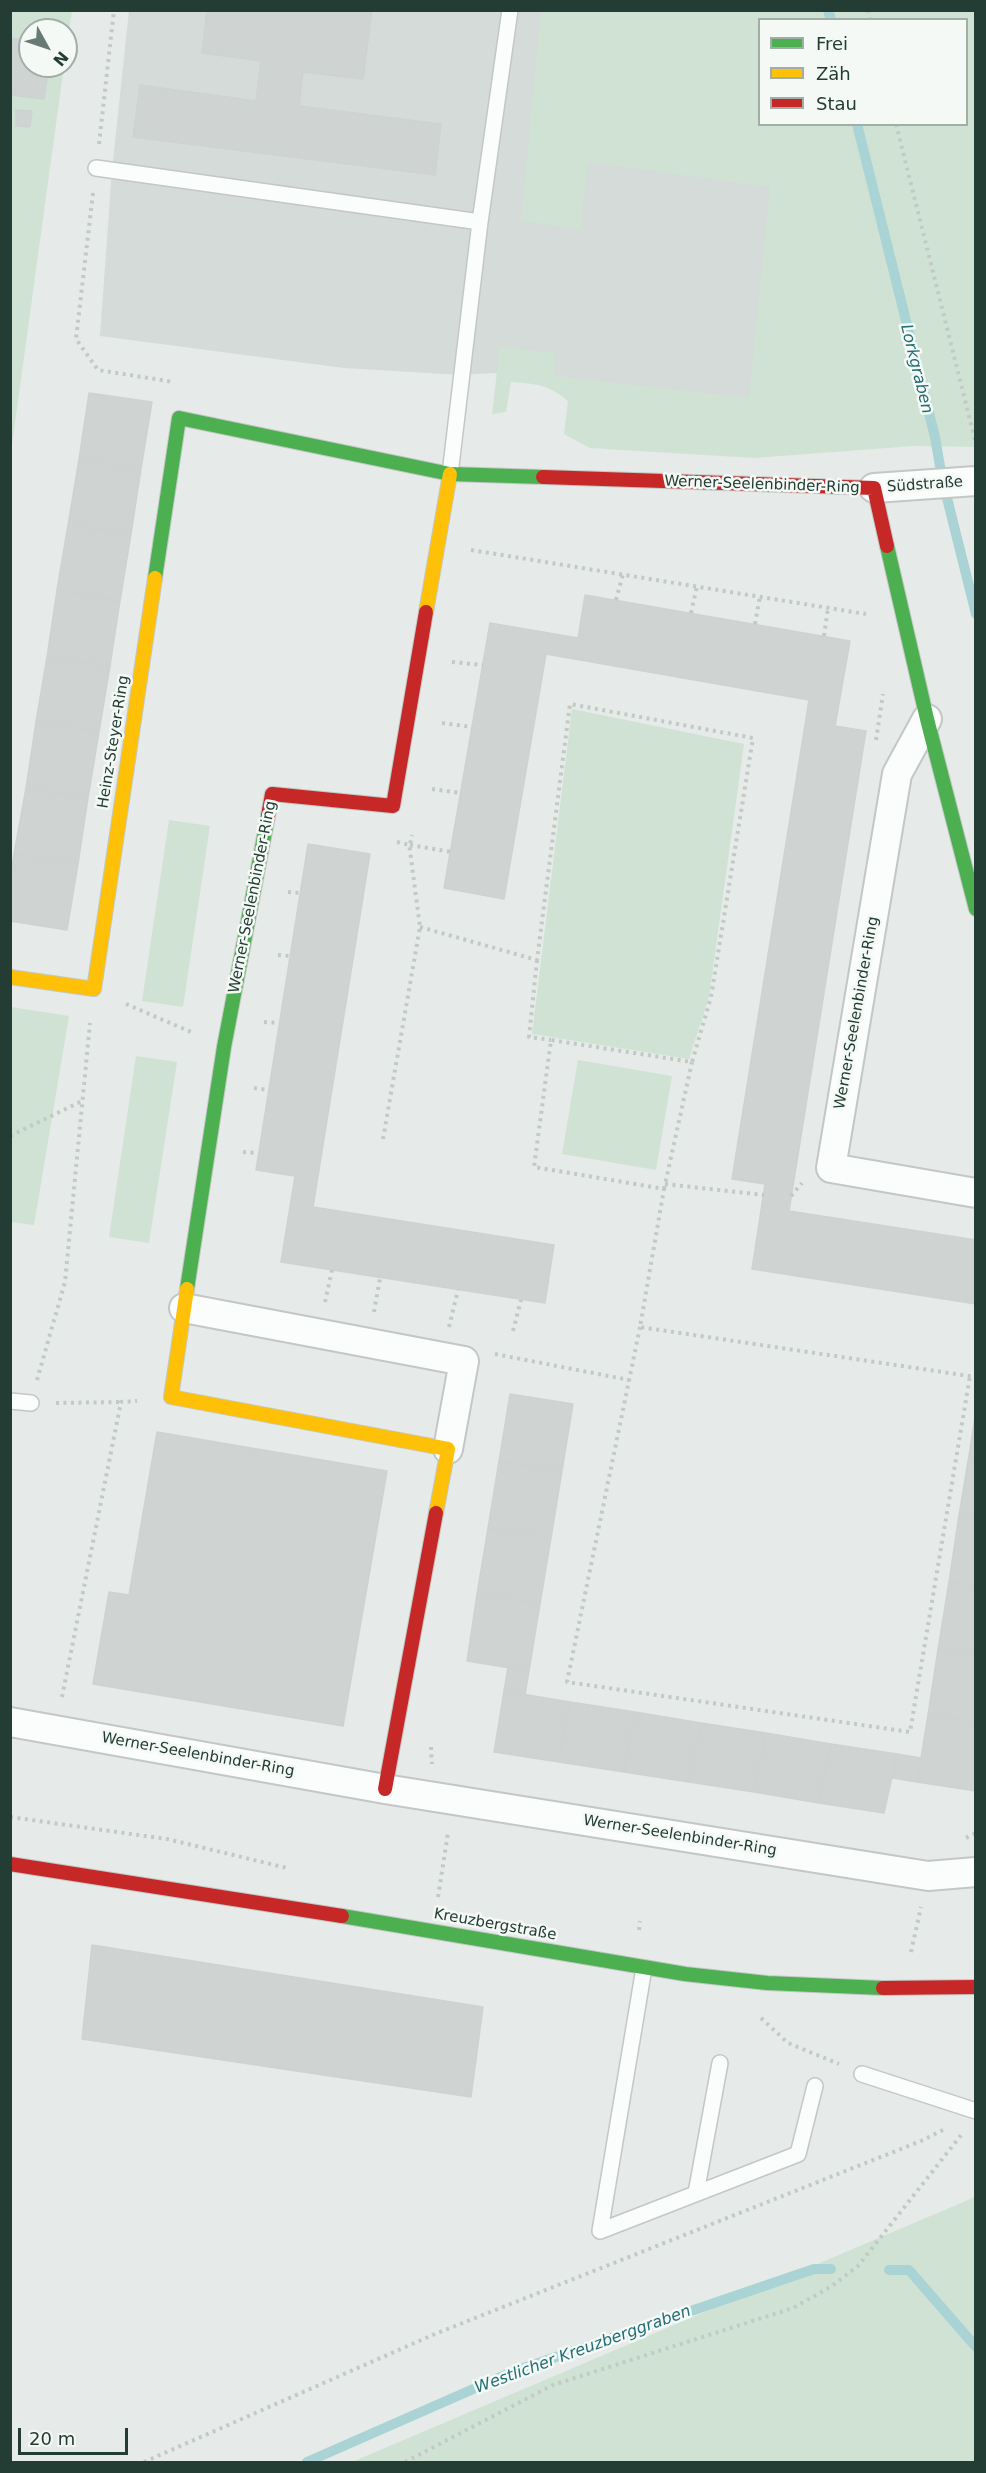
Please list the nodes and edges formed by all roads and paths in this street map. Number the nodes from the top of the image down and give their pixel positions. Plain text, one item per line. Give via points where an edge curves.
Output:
1 (114, 10) edge
2 (510, 10) edge
3 (896, 126) edge
4 (96, 168) junction
5 (480, 222) junction
6 (179, 418) junction
7 (975, 444) edge
8 (450, 474) junction
9 (975, 481) edge
10 (874, 488) junction
11 (470, 550) dead end
12 (622, 574) junction
13 (697, 586) junction
14 (760, 596) junction
15 (616, 600) dead end
16 (828, 608) junction
17 (691, 613) dead end
18 (869, 614) dead end
19 (755, 624) dead end
20 (824, 636) dead end
21 (450, 661) dead end
22 (483, 665) dead end
23 (884, 683) dead end
24 (927, 719) junction
25 (440, 723) dead end
26 (472, 727) dead end
27 (875, 744) dead end
28 (430, 789) dead end
29 (461, 793) dead end
30 (393, 806) junction
31 (412, 833) dead end
32 (387, 840) dead end
33 (410, 845) junction
34 (451, 852) dead end
35 (975, 909) edge
36 (420, 927) junction
37 (537, 960) junction
38 (10, 977) edge
39 (94, 989) junction
40 (551, 1040) junction
41 (224, 1047) junction
42 (692, 1062) junction
43 (82, 1101) junction
44 (10, 1136) edge
45 (383, 1139) dead end
46 (804, 1172) dead end
47 (802, 1182) junction
48 (809, 1183) dead end
49 (665, 1187) junction
50 (975, 1193) edge
51 (764, 1195) dead end
52 (791, 1196) dead end
53 (332, 1270) dead end
54 (380, 1278) dead end
55 (458, 1290) dead end
56 (521, 1299) dead end
57 (183, 1308) junction
58 (323, 1309) dead end
59 (372, 1319) dead end
60 (640, 1328) junction
61 (513, 1331) dead end
62 (447, 1333) dead end
63 (492, 1354) dead end
64 (973, 1376) edge
65 (629, 1380) junction
66 (171, 1397) junction
67 (10, 1401) edge
68 (121, 1402) junction
69 (31, 1403) junction
70 (448, 1449) junction
71 (61, 1701) dead end
72 (10, 1722) edge
73 (431, 1744) dead end
74 (432, 1764) dead end
75 (385, 1789) junction
76 (454, 1800) junction
77 (10, 1817) edge
78 (167, 1839) dead end
79 (10, 1864) edge
80 (975, 1872) edge
81 (640, 1921) dead end
82 (432, 1930) junction
83 (638, 1934) dead end
84 (644, 1968) junction
85 (975, 1987) edge
86 (753, 2012) dead end
87 (720, 2063) dead end
88 (862, 2074) joint
89 (815, 2086) dead end
90 (975, 2111) edge
91 (969, 2125) dead end
92 (948, 2127) dead end
93 (696, 2193) junction
94 (144, 2463) edge
95 (405, 2463) edge

1 - 4 path
2 - 5 lane
3 - 7 path
4 - 5 lane
4 - 6 path via 76,339 98,370 178,383
5 - 8 lane
6 - 8 street, Werner-Seelenbinder-Ring
6 - 39 street, Heinz-Steyer-Ring
8 - 10 street, Werner-Seelenbinder-Ring
8 - 30 street
9 - 10 street, Südstraße
10 - 24 street, Werner-Seelenbinder-Ring
11 - 12 path
12 - 13 path
12 - 15 path
13 - 14 path
13 - 17 path
14 - 16 path
14 - 19 path
16 - 18 path
16 - 20 path
21 - 22 path
23 - 27 path
24 - 35 street, Werner-Seelenbinder-Ring
24 - 50 street, Werner-Seelenbinder-Ring via 897,774 831,1168
25 - 26 path
28 - 29 path
30 - 33 path
30 - 41 street, Werner-Seelenbinder-Ring via 272,794
31 - 33 path
32 - 33 path
33 - 34 path
33 - 36 path
36 - 37 path
36 - 45 path
37 - 40 path via 529,1037
37 - 42 path via 570,704 753,738 711,997
38 - 39 street
39 - 41 path
39 - 43 path
40 - 42 path
40 - 49 path via 534,1167
41 - 57 street, Werner-Seelenbinder-Ring
42 - 49 path
43 - 44 path
43 - 69 path via 65,1282
46 - 47 path
47 - 48 path
47 - 52 path
49 - 51 path
49 - 60 path
53 - 58 path
54 - 59 path
55 - 62 path
56 - 61 path
57 - 66 street, Werner-Seelenbinder-Ring
57 - 70 street via 464,1361
60 - 64 path
60 - 65 path
63 - 65 path
64 - 65 path via 910,1732 567,1682
66 - 68 path
66 - 70 street
67 - 69 lane
68 - 69 path
68 - 71 path
70 - 75 street
72 - 75 street, Werner-Seelenbinder-Ring
73 - 74 path
75 - 76 street, Werner-Seelenbinder-Ring
76 - 80 street, Werner-Seelenbinder-Ring via 928,1876
76 - 82 path
77 - 78 path
79 - 82 street, Kreuzbergstraße
81 - 83 path
82 - 84 street, Kreuzbergstraße
84 - 85 street, Kreuzbergstraße via 827,1987
84 - 93 lane via 600,2231
86 - 88 path via 788,2043
87 - 93 lane
88 - 90 lane
89 - 93 lane via 798,2154
91 - 95 path via 858,2266 832,2286 794,2308 553,2385
92 - 94 path via 435,2334

